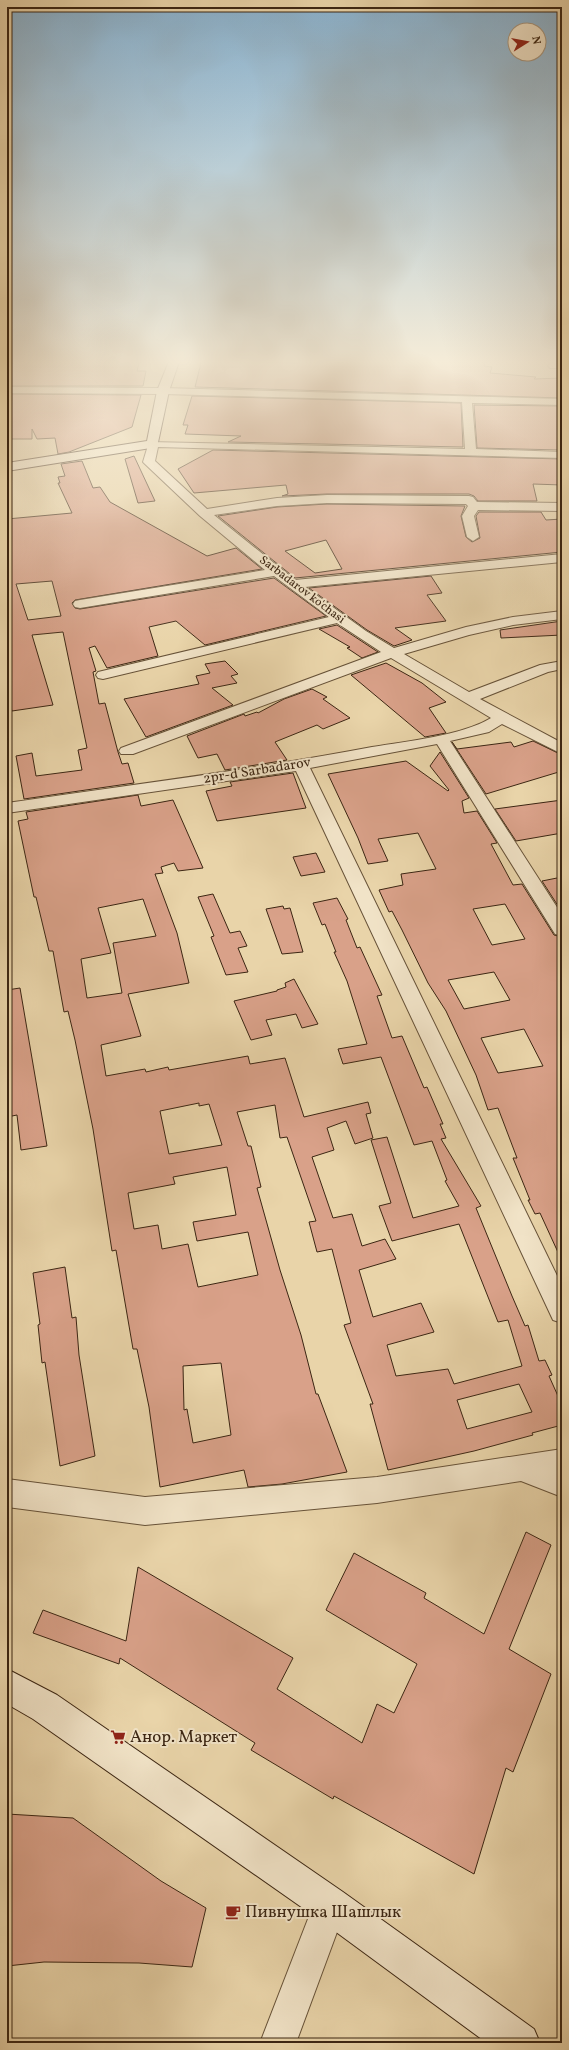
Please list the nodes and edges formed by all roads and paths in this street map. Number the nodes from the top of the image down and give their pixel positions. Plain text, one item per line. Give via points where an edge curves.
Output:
1 (85, 455) edge
2 (151, 455) edge
3 (547, 455) edge
4 (562, 455) edge
5 (7, 467) edge
6 (474, 506) junction
7 (562, 507) edge
8 (204, 513) junction
9 (473, 537) dead end
10 (562, 558) edge
11 (276, 572) junction
12 (294, 584) junction
13 (80, 604) dead end
14 (562, 615) edge
15 (341, 618) junction
16 (392, 653) junction
17 (562, 664) edge
18 (103, 675) dead end
19 (468, 698) junction
20 (502, 718) junction
21 (441, 740) junction
22 (562, 749) edge
23 (127, 751) dead end
24 (301, 765) junction
25 (7, 808) edge
26 (562, 930) edge
27 (562, 1312) edge
28 (562, 1462) edge
29 (520, 1468) junction
30 (562, 1484) edge
31 (7, 1493) edge
32 (7, 1686) edge
33 (330, 1905) junction
34 (278, 2043) edge
35 (520, 2043) edge

1 - 5 street
2 - 8 street, Sarbadarov ko'chasi via 149,462
3 - 4 street
6 - 7 street
6 - 8 street via 469,500 327,499 277,502
6 - 9 street via 468,516
8 - 11 street, Sarbadarov ko'chasi
10 - 12 street
11 - 12 street, Sarbadarov ko'chasi
11 - 13 street
12 - 15 street, Sarbadarov ko'chasi
14 - 16 street via 513,621 466,631
15 - 16 street, Sarbadarov ko'chasi via 360,634
15 - 18 street
16 - 19 street, Sarbadarov ko'chasi
16 - 23 street
17 - 19 street via 545,668
19 - 20 street, Sarbadarov ko'chasi
20 - 21 street, 2pr-d Sarbadarov via 484,729
20 - 22 street, Sarbadarov ko'chasi
21 - 24 street, 2pr-d Sarbadarov
21 - 26 street
24 - 25 street, 2pr-d Sarbadarov
24 - 27 street
28 - 29 street
29 - 30 street
29 - 31 street via 377,1490 145,1511
32 - 33 street via 45,1707
33 - 34 street
33 - 35 street

